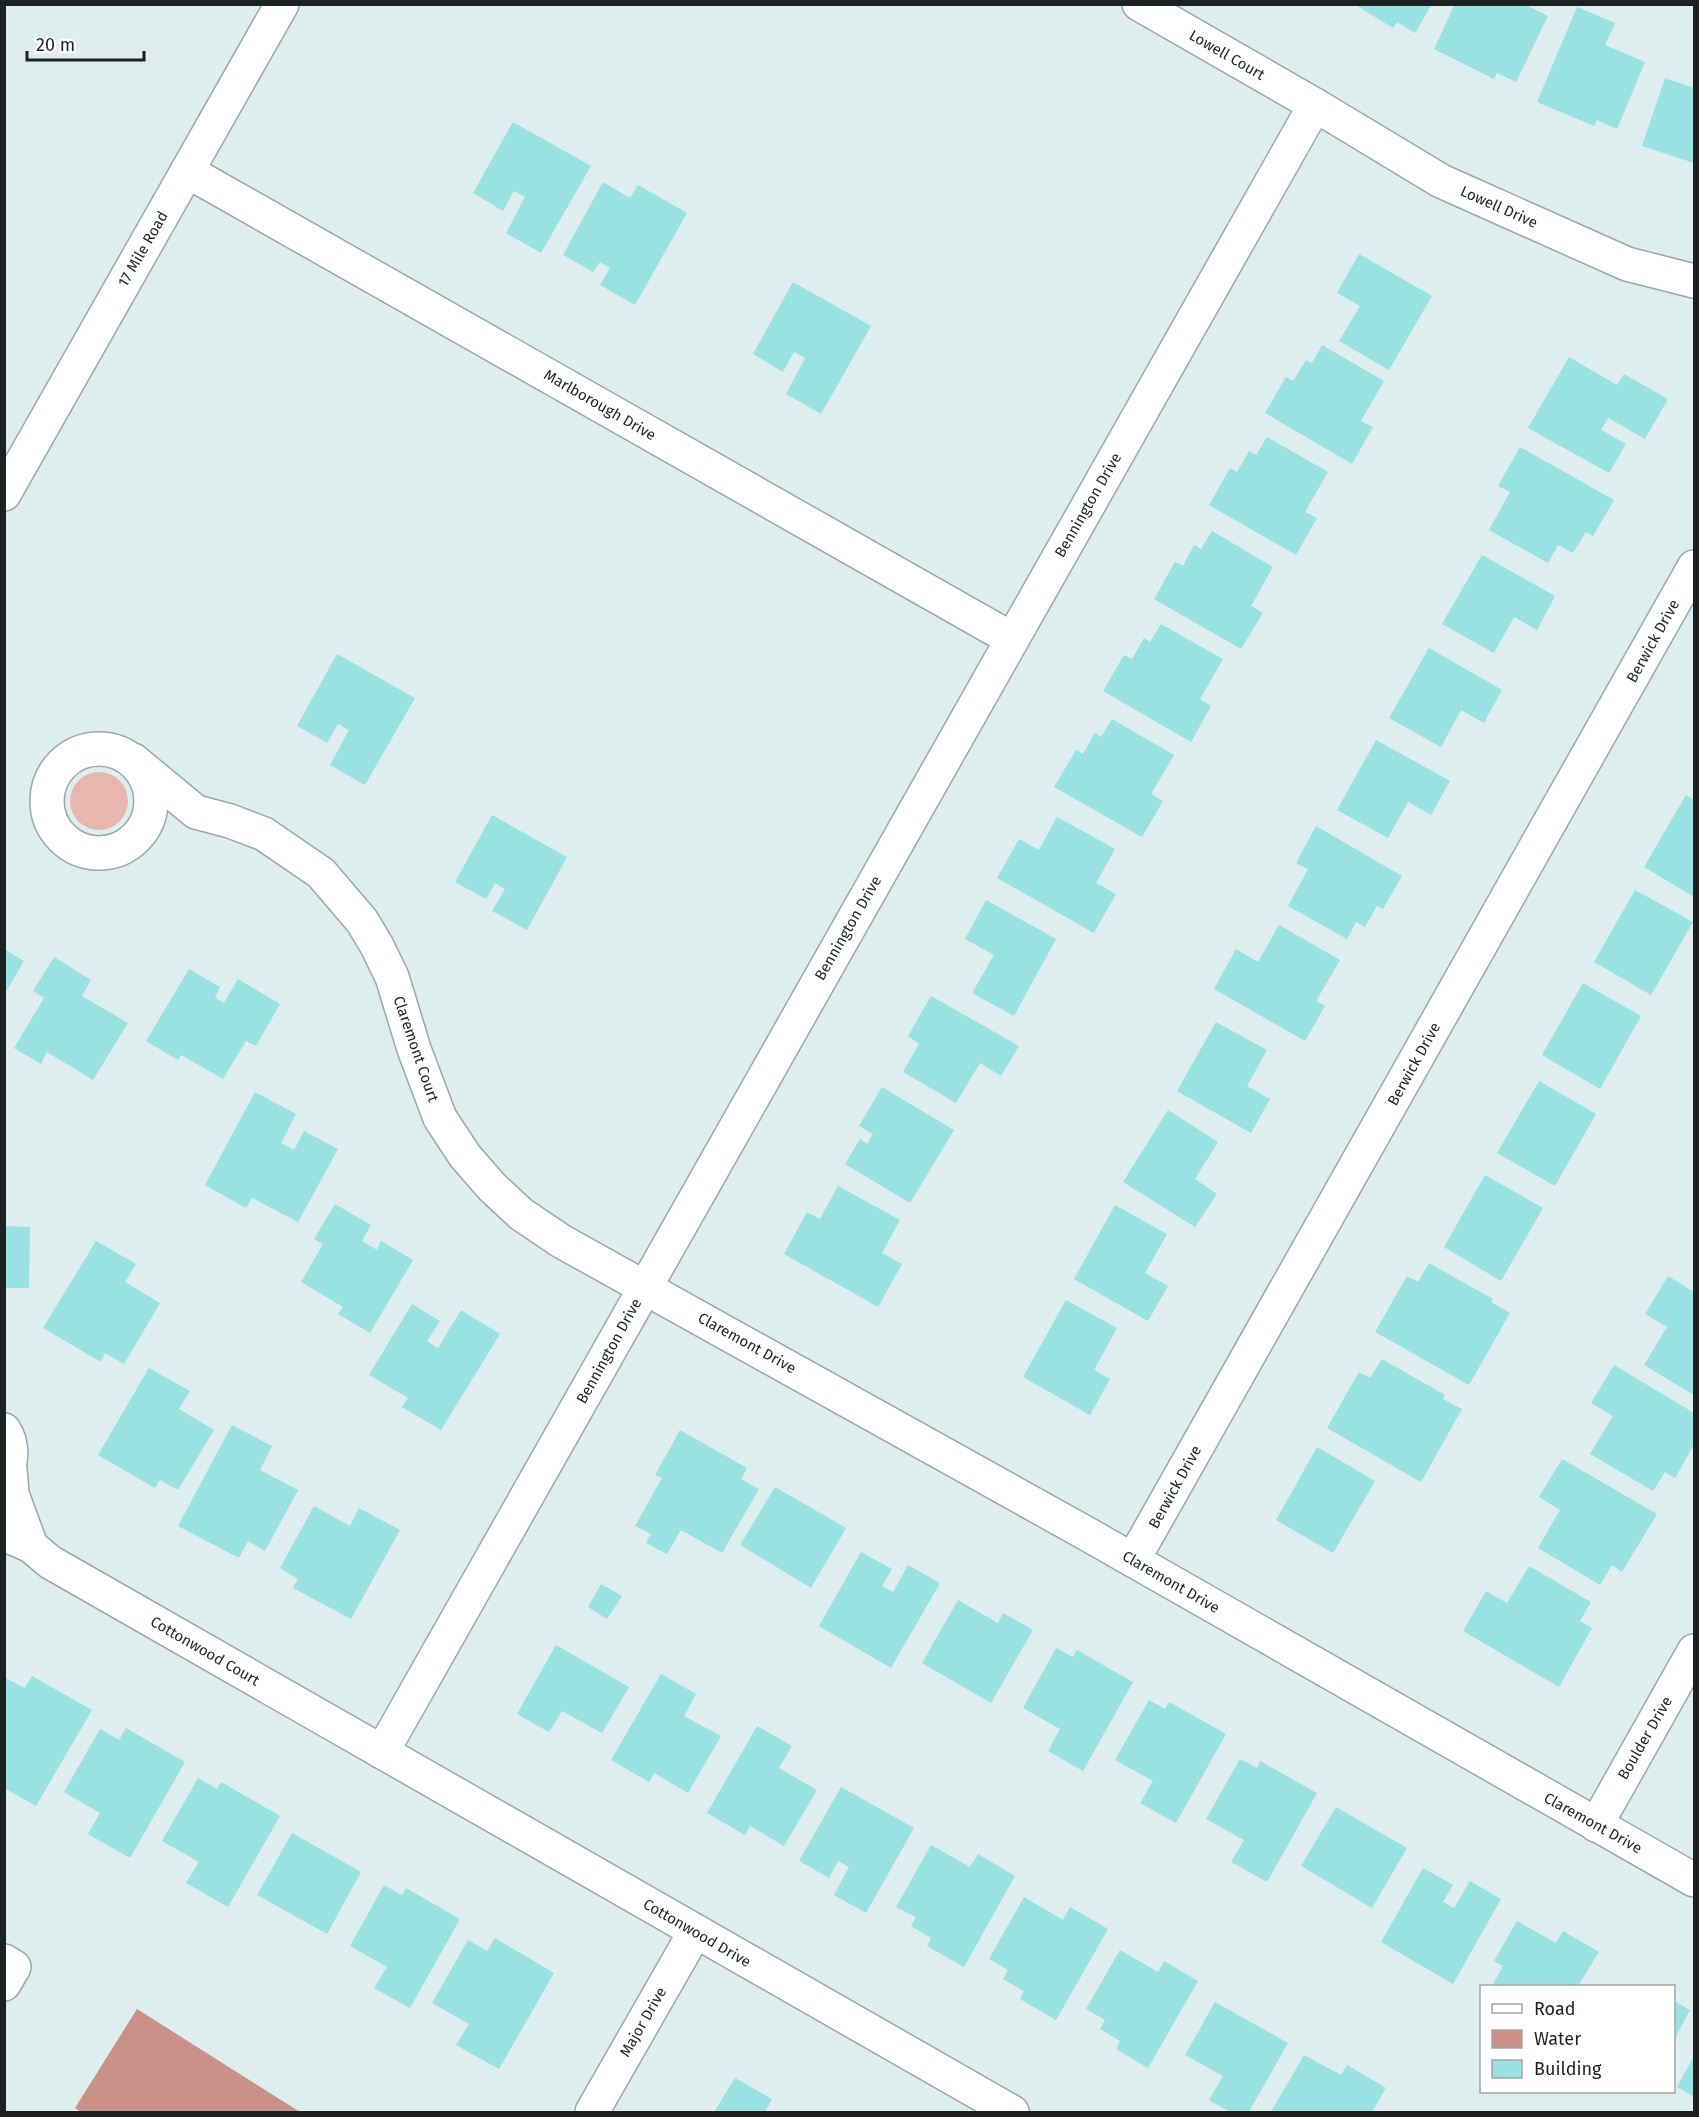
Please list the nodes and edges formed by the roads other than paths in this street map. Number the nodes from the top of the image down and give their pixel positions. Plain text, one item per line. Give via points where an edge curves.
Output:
1 (282, 4) edge
2 (1138, 4) edge
3 (1315, 105) junction
4 (188, 171) junction
5 (1695, 281) edge
6 (4, 494) edge
7 (1695, 567) edge
8 (1012, 639) junction
9 (133, 760) junction
10 (196, 812) junction
11 (137, 838) junction
12 (645, 1287) junction
13 (4, 1430) edge
14 (7, 1474) edge
15 (18, 1540) edge
16 (1133, 1560) junction
17 (1695, 1651) edge
18 (382, 1752) junction
19 (1596, 1825) junction
20 (1695, 1880) edge
21 (694, 1932) junction
22 (4, 1961) edge
23 (4, 1984) edge
24 (592, 2112) edge
25 (1012, 2112) edge

1 - 4 street, 17 Mile Road
2 - 3 street, Lowell Court
3 - 5 street, Lowell Drive via 1441,181 1627,264
3 - 8 street, Bennington Drive
4 - 6 street, 17 Mile Road
4 - 8 street, Marlborough Drive
7 - 16 street, Berwick Drive
8 - 12 street, Bennington Drive
9 - 10 street, Claremont Court
9 - 11 street via 144,773 151,807
9 - 11 street, Claremont Court via 101,748 83,750 55,771 46,805 59,836 89,853 123,848
10 - 11 street, Claremont Court via 166,820
10 - 12 street, Claremont Court via 264,834 321,873 362,921 377,946 392,977 440,1118 465,1156 521,1214
12 - 16 street, Claremont Drive
12 - 18 street, Bennington Drive
13 - 14 street, Cottonwood Court via 11,1452
14 - 15 street, Cottonwood Court
15 - 18 street, Cottonwood Court
16 - 19 street, Claremont Drive
17 - 19 street, Boulder Drive
18 - 21 street, Cottonwood Drive
19 - 20 street, Claremont Drive
21 - 24 street, Major Drive
21 - 25 street, Cottonwood Drive
22 - 23 street via 14,1967

